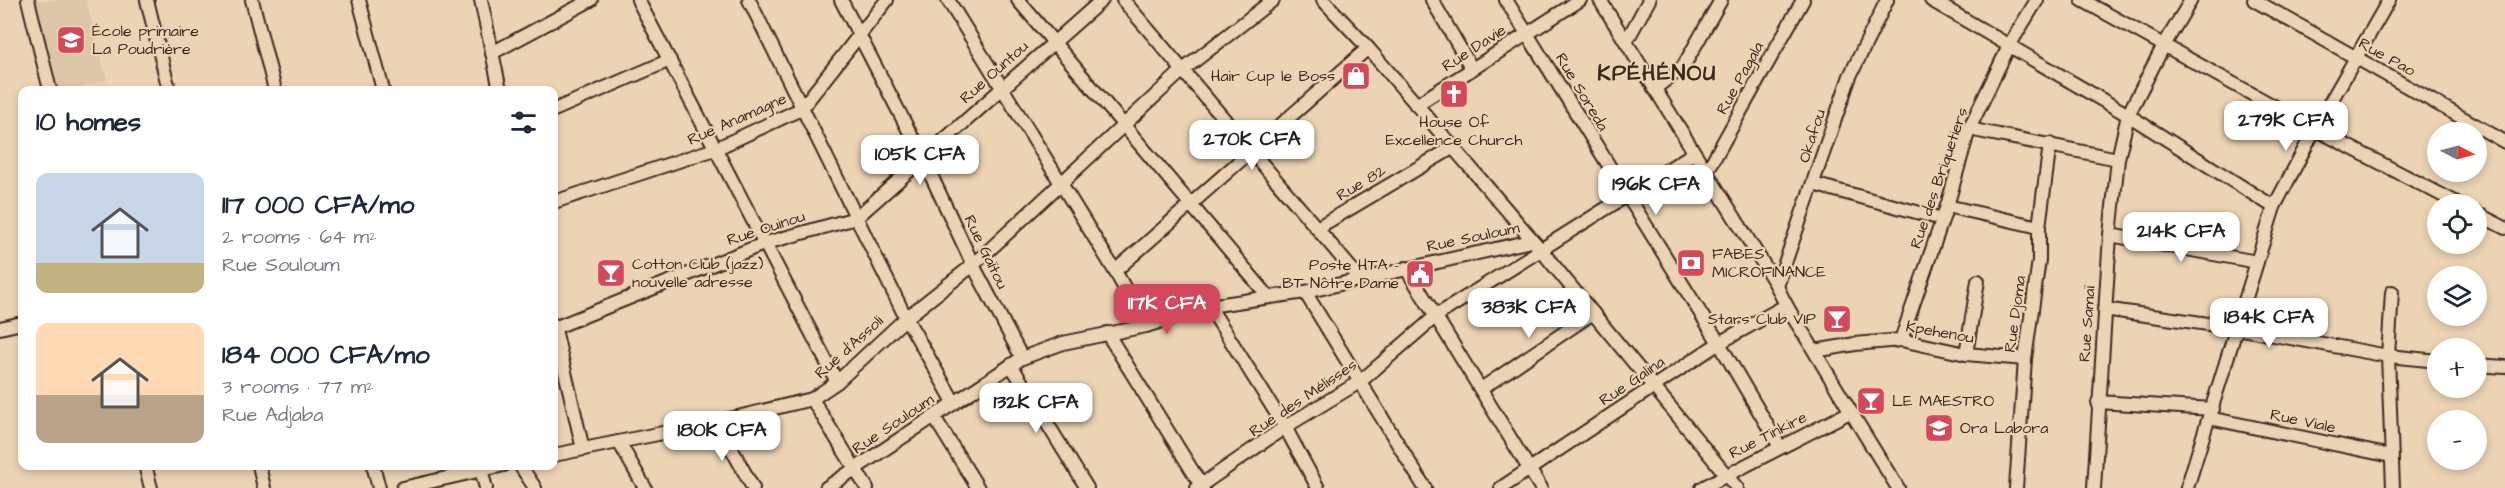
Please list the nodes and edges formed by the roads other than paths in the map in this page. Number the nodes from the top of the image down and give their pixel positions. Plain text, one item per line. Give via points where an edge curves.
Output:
1 (28, 0) edge
2 (147, 0) edge
3 (252, 0) edge
4 (359, 0) edge
5 (481, 0) edge
6 (591, 0) edge
7 (638, 0) edge
8 (749, 0) edge
9 (841, 0) edge
10 (887, 0) edge
11 (948, 0) edge
12 (1018, 0) edge
13 (1102, 0) edge
14 (1123, 0) edge
15 (1273, 0) edge
16 (1323, 0) edge
17 (1432, 0) edge
18 (1506, 0) edge
19 (1580, 0) edge
20 (1600, 0) edge
21 (1648, 0) edge
22 (1721, 0) edge
23 (1803, 0) edge
24 (1887, 0) edge
25 (1931, 0) edge
26 (2037, 0) edge
27 (2082, 0) edge
28 (2191, 0) edge
29 (2254, 0) edge
30 (2388, 0) edge
31 (1527, 33) junction
32 (860, 34) junction
33 (1053, 42) junction
34 (1626, 42) junction
35 (2010, 44) junction
36 (2163, 47) junction
37 (1368, 48) junction
38 (492, 53) junction
39 (2354, 58) junction
40 (669, 60) junction
41 (1472, 69) junction
42 (1183, 70) junction
43 (49, 86) edge
44 (168, 86) edge
45 (274, 86) edge
46 (382, 86) edge
47 (499, 86) edge
48 (1002, 87) junction
49 (1654, 89) junction
50 (1416, 105) junction
51 (558, 108) edge
52 (801, 109) junction
53 (2128, 115) junction
54 (1123, 126) junction
55 (1969, 129) junction
56 (2314, 129) junction
57 (2505, 142) edge
58 (2050, 144) junction
59 (1452, 148) junction
60 (715, 149) junction
61 (1251, 152) junction
62 (1694, 153) junction
63 (923, 158) junction
64 (2118, 159) junction
65 (1706, 173) junction
66 (1061, 184) junction
67 (1814, 184) junction
68 (2440, 194) edge
69 (1626, 196) junction
70 (558, 200) edge
71 (1190, 206) junction
72 (1947, 206) junction
73 (2274, 207) junction
74 (856, 218) junction
75 (1942, 219) junction
76 (2487, 219) edge
77 (2039, 227) junction
78 (1317, 228) junction
79 (2505, 228) edge
80 (2109, 236) junction
81 (1531, 241) junction
82 (766, 243) junction
83 (1541, 250) junction
84 (2257, 262) junction
85 (973, 265) junction
86 (1406, 268) junction
87 (1115, 271) junction
88 (1360, 279) junction
89 (1978, 281) dead end
90 (1777, 286) junction
91 (2392, 291) dead end
92 (1305, 292) junction
93 (1268, 296) junction
94 (1209, 306) junction
95 (1785, 306) junction
96 (2104, 309) junction
97 (1593, 313) junction
98 (1436, 316) junction
99 (906, 318) junction
100 (18, 324) edge
101 (558, 324) edge
102 (1146, 326) junction
103 (0, 328) edge
104 (2236, 328) junction
105 (1107, 333) junction
106 (1901, 340) junction
107 (558, 343) edge
108 (1719, 343) junction
109 (1815, 351) junction
110 (1966, 354) junction
111 (2388, 356) junction
112 (2025, 359) junction
113 (2427, 360) edge
114 (1016, 361) junction
115 (2487, 365) edge
116 (2505, 367) edge
117 (1360, 381) junction
118 (837, 382) junction
119 (1653, 386) junction
120 (1481, 389) junction
121 (812, 399) junction
122 (954, 402) junction
123 (2098, 402) junction
124 (1850, 412) junction
125 (2211, 414) junction
126 (934, 417) junction
127 (717, 422) junction
128 (1285, 427) junction
129 (619, 442) junction
130 (1780, 447) junction
131 (583, 449) junction
132 (558, 454) edge
133 (2391, 456) junction
134 (855, 469) junction
135 (1529, 469) junction
136 (146, 470) edge
137 (260, 470) edge
138 (374, 470) edge
139 (473, 470) edge
140 (482, 470) edge
141 (523, 470) edge
142 (1726, 475) junction
143 (1200, 487) edge
144 (151, 488) edge
145 (264, 488) edge
146 (379, 488) edge
147 (403, 488) edge
148 (486, 488) edge
149 (535, 488) edge
150 (645, 488) edge
151 (753, 488) edge
152 (825, 488) edge
153 (867, 488) edge
154 (978, 488) edge
155 (1087, 488) edge
156 (1318, 488) edge
157 (1425, 488) edge
158 (1501, 488) edge
159 (1541, 488) edge
160 (1702, 488) edge
161 (1737, 488) edge
162 (1898, 488) edge
163 (2016, 488) edge
164 (2094, 488) edge
165 (2187, 488) edge
166 (2393, 488) edge

1 - 43 street
2 - 44 street
3 - 45 street
4 - 46 street
5 - 38 street
6 - 38 street
7 - 40 street
8 - 52 street
9 - 32 street, Rue GaÏtou
10 - 32 street, Rue Anamagne
11 - 48 street
12 - 33 street
13 - 33 street, Rue Ountou
14 - 42 street
15 - 42 street, Rue d'Assoli
16 - 37 street
17 - 41 street
18 - 31 street, Rue Soreda
19 - 31 street, Rue Davie
20 - 34 street
21 - 34 street
22 - 49 street via 1683,67
23 - 65 street, Rue Pagala
24 - 67 street, Okafou via 1850,76
25 - 35 street
26 - 35 street, Rue des Briquetiers
27 - 36 street
28 - 36 street, Rue Samaï
29 - 39 street, Rue Pao
30 - 39 street
31 - 41 street, Rue Davie
31 - 69 street, Rue Soreda
32 - 52 street, Rue Anamagne
32 - 63 street, Rue GaÏtou
33 - 48 street, Rue Ountou
33 - 54 street
34 - 49 street
35 - 53 street
35 - 55 street, Rue des Briquetiers
36 - 53 street, Rue Samaï
36 - 56 street
37 - 50 street
37 - 61 street
38 - 47 street
39 - 56 street
39 - 57 street, Rue Pao
40 - 51 street
40 - 60 street
41 - 50 street, Rue Davie
42 - 54 street, Rue d'Assoli
42 - 61 street
48 - 63 street, Rue Ountou
48 - 66 street
49 - 62 street
50 - 59 street
52 - 60 street, Rue Anamagne
52 - 74 street
53 - 64 street, Rue Samaï
53 - 73 street
54 - 66 street, Rue d'Assoli
54 - 71 street
55 - 58 street
55 - 72 street, Rue des Briquetiers
56 - 68 street
56 - 73 street
58 - 64 street
58 - 77 street, Rue Djoma
59 - 78 street, Rue 82
59 - 81 street
60 - 70 street, Rue Anamagne
60 - 82 street
61 - 71 street
61 - 78 street
62 - 65 street
62 - 69 street, Rue des Mélisses
63 - 74 street, Rue Ountou
63 - 85 street, Rue GaÏtou
64 - 80 street, Rue Samaï
65 - 90 street
66 - 85 street, Rue d'Assoli
66 - 87 street
67 - 75 street
67 - 90 street, Okafou
69 - 83 street, Rue des Mélisses
69 - 108 street, Rue Soreda
71 - 87 street
71 - 93 street
72 - 75 street, Rue des Briquetiers
72 - 77 street
73 - 84 street
74 - 82 street, Rue Ouinou
74 - 99 street
75 - 106 street, Rue des Briquetiers
76 - 79 street
77 - 112 street, Rue Djoma via 2039,260
78 - 88 street
80 - 84 street
80 - 96 street, Rue Samaï
81 - 83 street
81 - 86 street, Rue Souloum
82 - 101 street, Rue Ouinou
82 - 118 street
83 - 97 street
83 - 98 street, Rue des Mélisses
84 - 104 street
85 - 99 street, Rue d'Assoli
85 - 114 street, Rue GaÏtou
86 - 88 street, Rue Souloum
86 - 98 street
87 - 102 street
88 - 92 street, Rue Souloum
89 - 110 street
90 - 95 street
91 - 111 street
92 - 93 street, Rue Souloum
92 - 117 street
93 - 94 street, Rue Souloum
94 - 102 street, Rue Souloum
94 - 128 street
95 - 108 street, Rue Galina
95 - 109 street
96 - 104 street
96 - 123 street, Rue Samaï
97 - 119 street
97 - 120 street
98 - 117 street, Rue des Mélisses
98 - 120 street
99 - 118 street, Rue d'Assoli
99 - 122 street
100 - 103 street
102 - 105 street, Rue Souloum
104 - 111 street
104 - 125 street
105 - 114 street, Rue Souloum
105 - 143 street
106 - 109 street, Kpehenou
106 - 110 street, Kpehenou
107 - 131 street
108 - 119 street, Rue Galina
108 - 130 street, Rue Soreda
109 - 124 street
110 - 112 street, Kpehenou
111 - 113 street
111 - 133 street
112 - 163 street, Rue Djoma
114 - 122 street, Rue Souloum
114 - 155 street, Rue GaÏtou
115 - 116 street
117 - 128 street, Rue des Mélisses
117 - 157 street
118 - 121 street, Rue d'Assoli
119 - 135 street, Rue Galina
119 - 142 street
120 - 135 street
121 - 127 street, Rue d'Assoli
121 - 134 street
122 - 126 street, Rue Souloum
123 - 125 street, Rue Viale
123 - 164 street, Rue Samaï
124 - 130 street, Rue Tinkire
124 - 162 street
125 - 133 street, Rue Viale
125 - 165 street
126 - 134 street, Rue Souloum
126 - 154 street
127 - 129 street, Rue d'Assoli
127 - 151 street
128 - 143 street, Rue des Mélisses
128 - 156 street
129 - 131 street, Rue d'Assoli
129 - 150 street
130 - 142 street, Rue Tinkire
131 - 132 street, Rue d'Assoli
133 - 166 street
134 - 152 street, Rue Souloum
134 - 153 street
135 - 158 street, Rue Galina
135 - 159 street
136 - 144 street
137 - 145 street
138 - 146 street
139 - 147 street
140 - 148 street
141 - 149 street
142 - 160 street, Rue Tinkire
142 - 161 street

